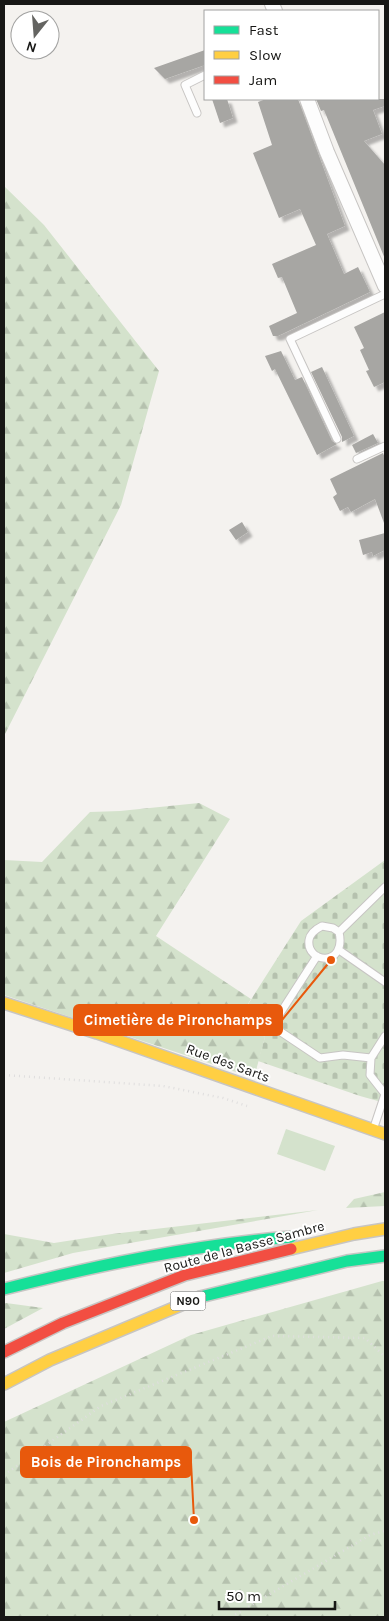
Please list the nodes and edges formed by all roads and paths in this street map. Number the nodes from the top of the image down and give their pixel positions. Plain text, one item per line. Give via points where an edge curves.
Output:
1 (204, 76) edge
2 (307, 100) edge
3 (196, 113) dead end
4 (385, 286) edge
5 (385, 294) edge
6 (337, 439) dead end
7 (385, 446) edge
8 (357, 459) dead end
9 (385, 887) edge
10 (339, 932) junction
11 (339, 950) junction
12 (317, 956) junction
13 (385, 982) edge
14 (4, 1003) edge
15 (385, 1036) edge
16 (371, 1058) junction
17 (4, 1075) edge
18 (251, 1107) dead end
19 (373, 1130) junction
20 (385, 1134) edge
21 (385, 1229) edge
22 (354, 1234) junction
23 (385, 1256) edge
24 (4, 1289) edge
25 (4, 1352) edge
26 (385, 1357) edge
27 (50, 1360) junction
28 (4, 1384) edge
29 (4, 1394) edge
30 (4, 1475) edge
31 (385, 1532) edge
32 (231, 1617) edge

1 - 3 lane via 185,85
2 - 4 street
5 - 6 lane via 290,339
7 - 8 lane
9 - 10 lane
10 - 11 lane
10 - 12 lane via 328,926 313,932 309,942
11 - 12 lane via 331,957
11 - 13 lane
12 - 16 lane via 272,1026 320,1058 343,1055
14 - 19 main road, Rue des Sarts
15 - 16 lane
16 - 19 lane via 370,1075 385,1094
17 - 18 path via 164,1086
19 - 20 main road, Rue des Sarts
21 - 22 main road, Route de la Basse Sambre / N90
22 - 24 main road via 252,1240 61,1274
22 - 25 main road, Route de la Basse Sambre / N90 via 185,1275 63,1323
23 - 27 main road, N90 via 347,1261 198,1297
26 - 30 path via 365,1338 272,1336 101,1406
27 - 28 main road, N90
27 - 29 main road
31 - 32 path via 370,1535

